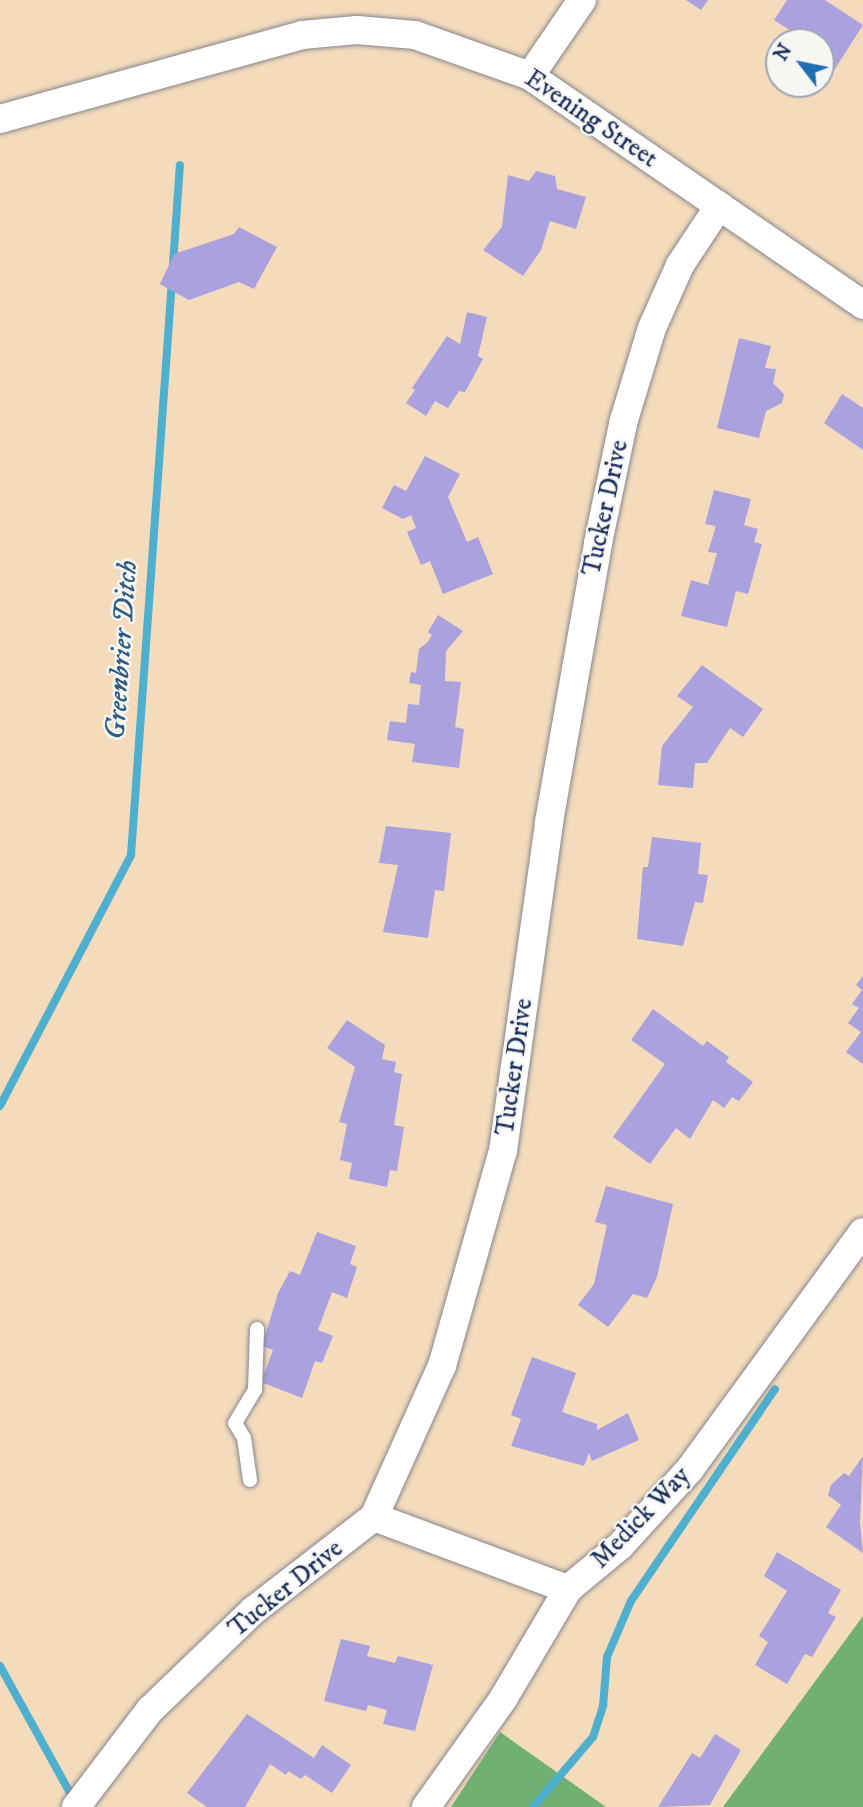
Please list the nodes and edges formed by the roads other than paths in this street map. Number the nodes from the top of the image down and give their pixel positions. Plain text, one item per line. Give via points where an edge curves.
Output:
1 (582, 0) edge
2 (530, 76) junction
3 (0, 119) edge
4 (719, 206) junction
5 (863, 305) edge
6 (863, 1232) edge
7 (257, 1329) dead end
8 (250, 1480) dead end
9 (374, 1517) junction
10 (568, 1589) junction
11 (76, 1807) edge
12 (426, 1807) edge

1 - 2 street
2 - 3 street, Evening Street via 415,35 357,30 302,35 233,52
2 - 4 street, Evening Street
4 - 5 street, Evening Street
4 - 9 street, Tucker Drive via 680,265 652,328 624,420 549,822 503,1151 442,1366
6 - 10 street, Medick Way via 690,1469 620,1546
7 - 8 lane via 255,1390 234,1423 244,1438
9 - 10 street
9 - 11 street, Tucker Drive via 254,1610 150,1710
10 - 12 street, Medick Way via 503,1699

